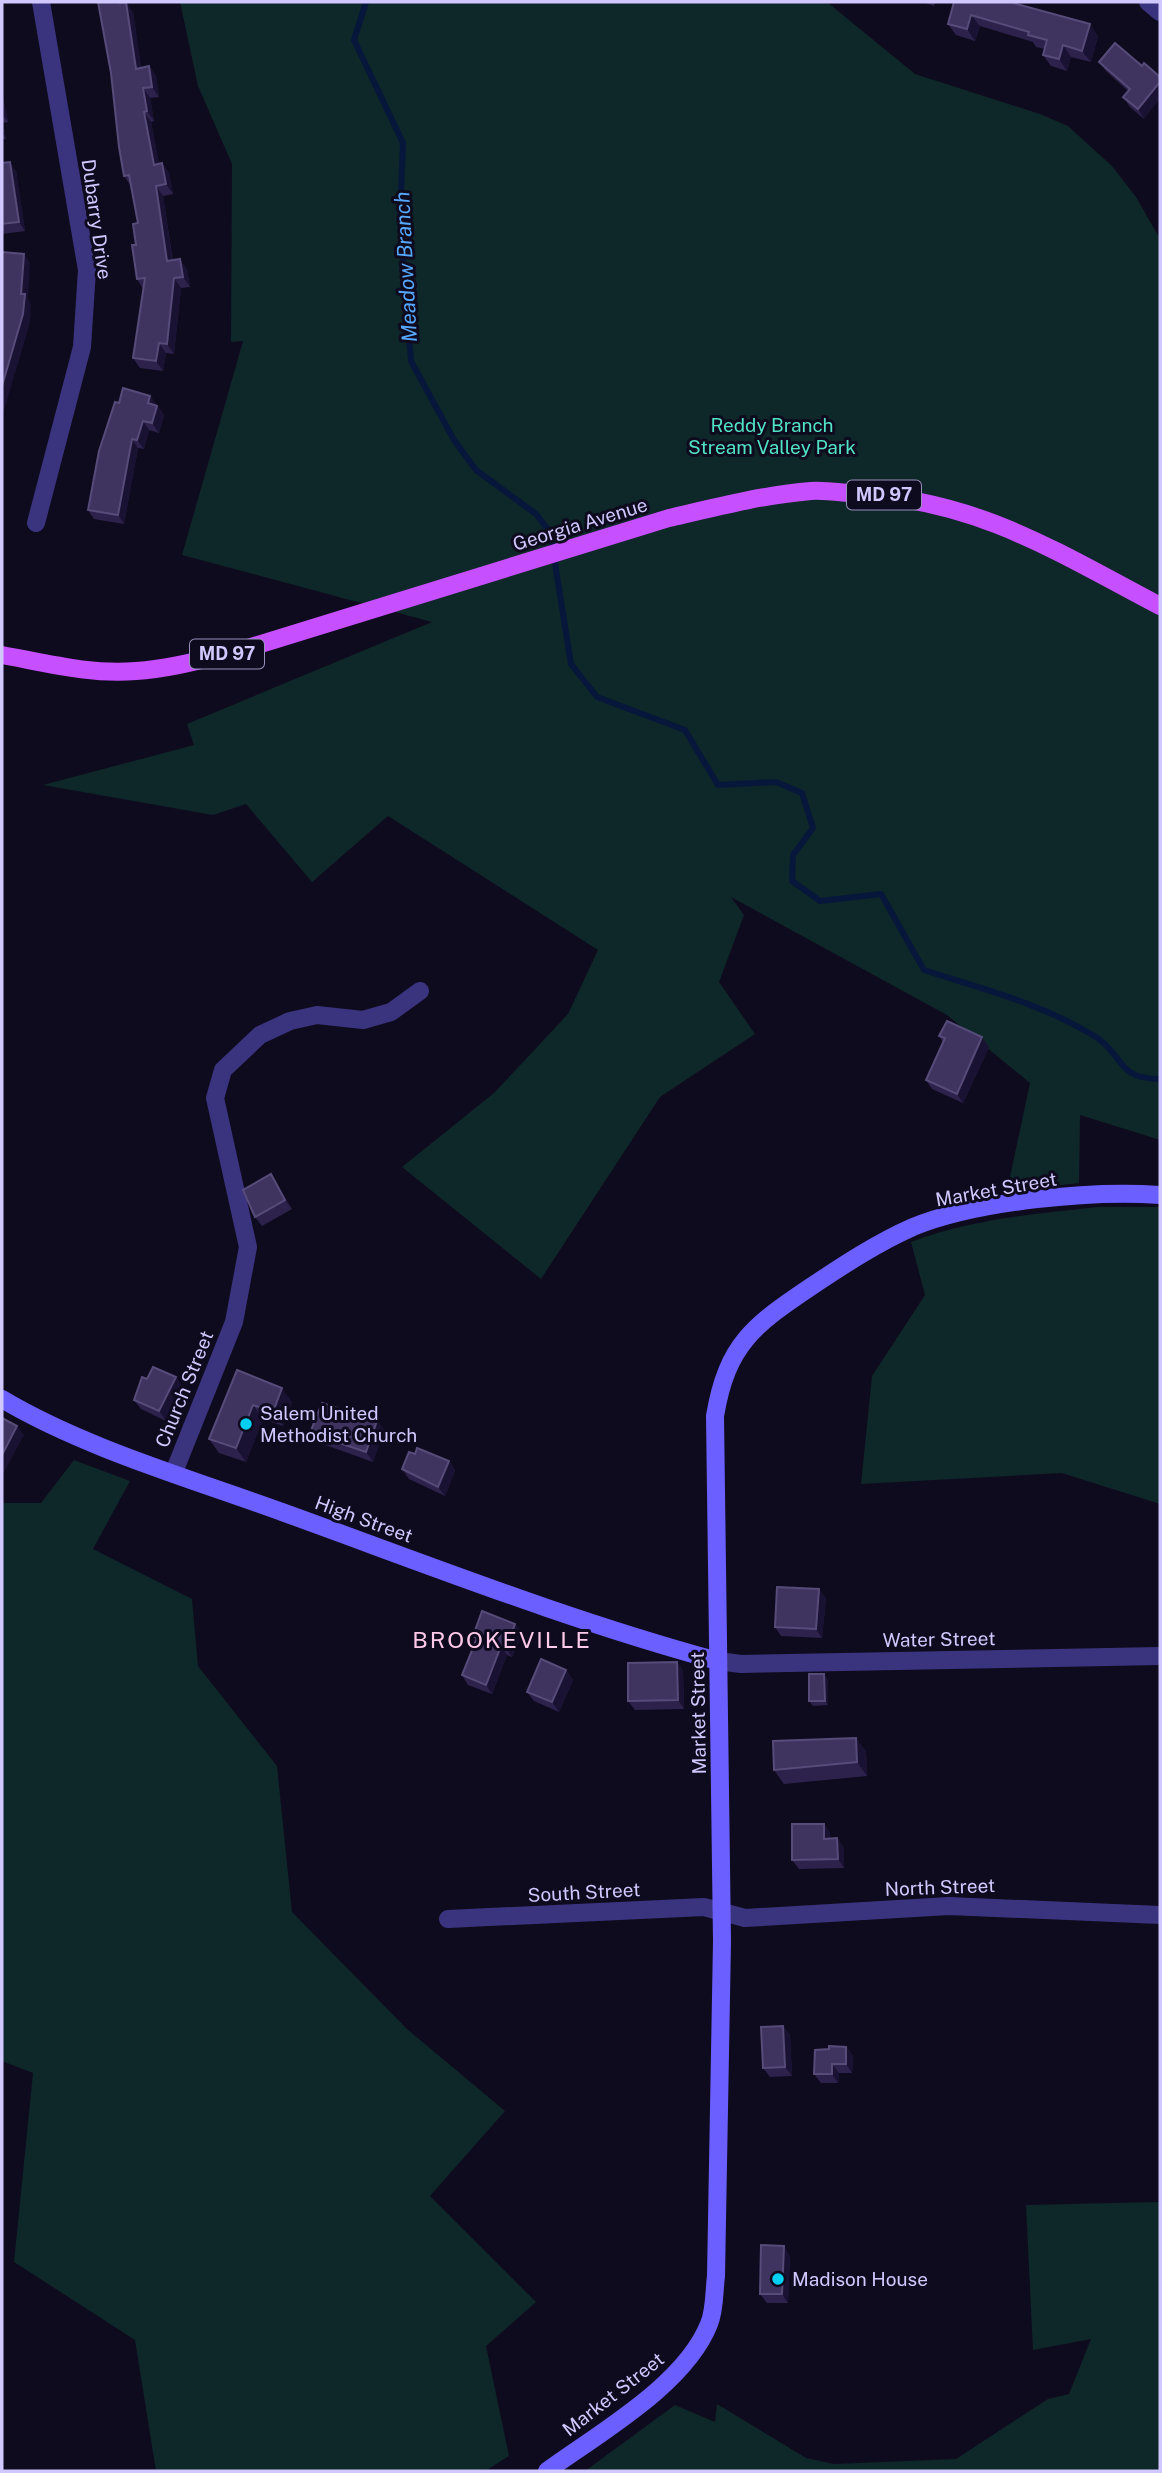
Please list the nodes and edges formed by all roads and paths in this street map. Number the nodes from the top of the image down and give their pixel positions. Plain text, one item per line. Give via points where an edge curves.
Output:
1 (41, 2) edge
2 (1148, 2) edge
3 (1160, 12) edge
4 (36, 523) dead end
5 (1160, 606) edge
6 (2, 655) edge
7 (420, 991) dead end
8 (1160, 1195) edge
9 (2, 1399) edge
10 (174, 1472) junction
11 (1160, 1656) edge
12 (718, 1661) junction
13 (721, 1911) junction
14 (1160, 1914) edge
15 (448, 1919) dead end
16 (547, 2471) edge

1 - 4 street, Dubarry Drive via 87,270 82,347
2 - 3 street
5 - 6 main road, Georgia Avenue / MD 97 via 1020,532 976,514 882,495 812,491 739,502 590,542 238,651 136,671 78,670
7 - 10 street, Church Street via 391,1012 363,1020 317,1016 290,1021 260,1035 223,1070 215,1098 248,1247 234,1322
8 - 12 main road, Market Street via 1096,1195 1003,1206 916,1226 856,1256 749,1335 727,1364 715,1416
9 - 10 main road, High Street via 59,1428
10 - 12 main road, High Street via 596,1626
11 - 12 street, Water Street
12 - 13 main road, Market Street
13 - 14 street, North Street via 746,1918 950,1906
13 - 15 street, South Street via 704,1907
13 - 16 main road, Market Street via 716,2276 711,2322 689,2361 671,2380

